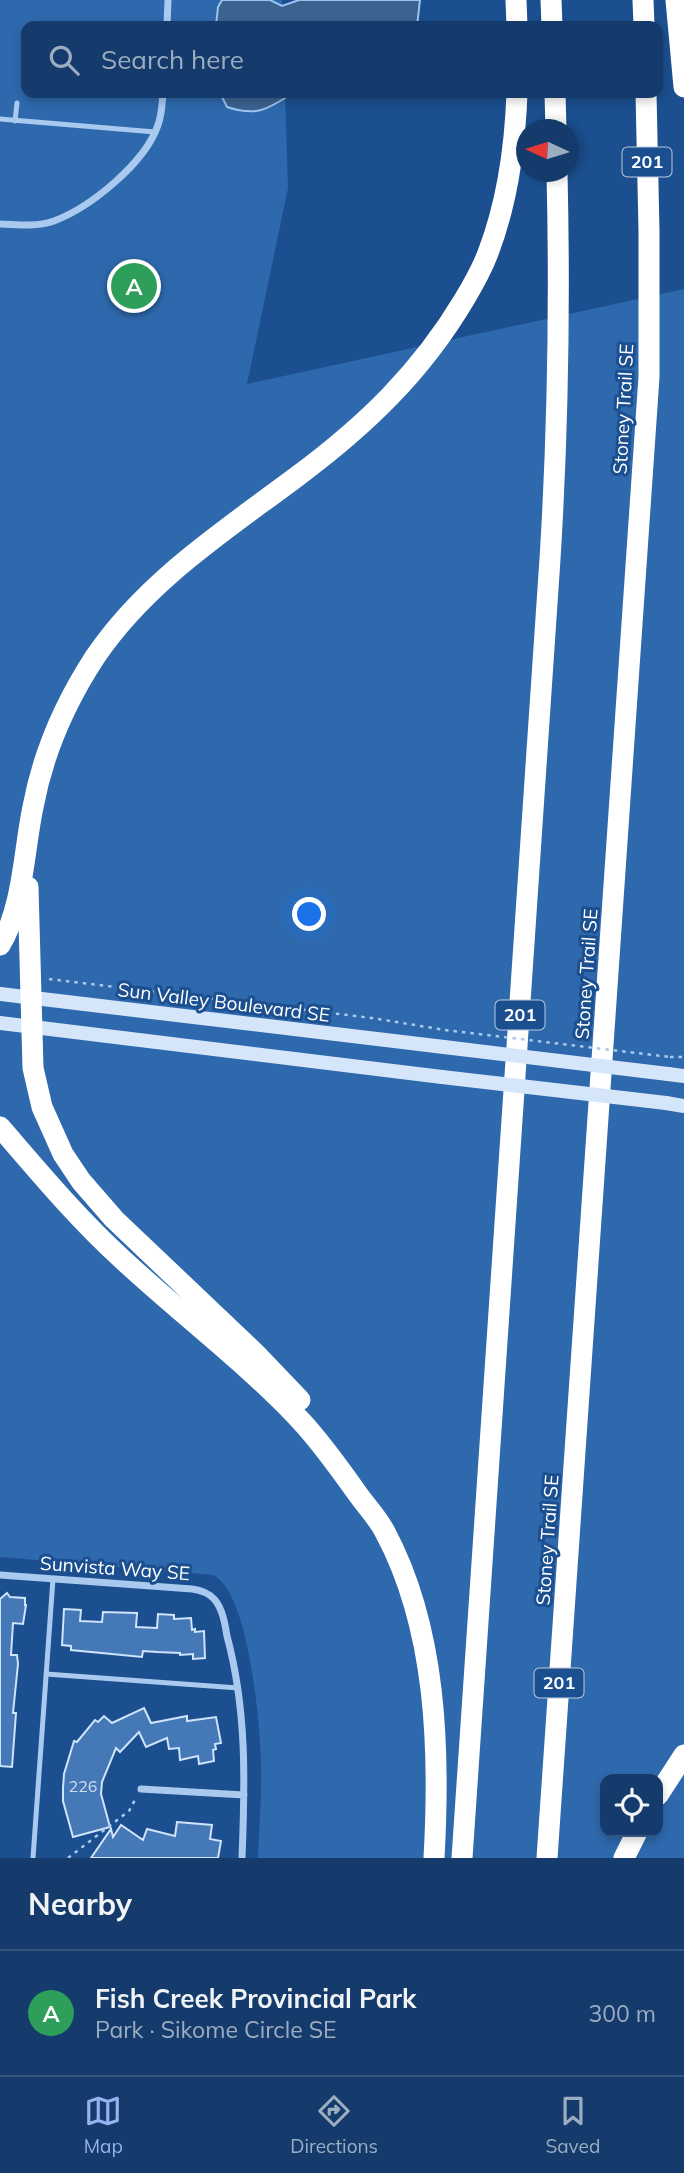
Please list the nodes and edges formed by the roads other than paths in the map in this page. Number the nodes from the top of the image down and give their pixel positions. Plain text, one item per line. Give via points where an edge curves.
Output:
1 (168, 0) edge
2 (516, 0) edge
3 (551, 0) edge
4 (643, 0) edge
5 (676, 0) edge
6 (167, 21) edge
7 (517, 21) edge
8 (552, 21) edge
9 (644, 21) edge
10 (684, 87) edge
11 (163, 98) edge
12 (517, 98) edge
13 (555, 98) edge
14 (646, 98) edge
15 (17, 103) dead end
16 (0, 119) edge
17 (556, 119) edge
18 (15, 121) junction
19 (155, 132) junction
20 (557, 182) edge
21 (0, 224) edge
22 (28, 836) junction
23 (0, 945) edge
24 (0, 994) edge
25 (31, 998) junction
26 (0, 1023) edge
27 (31, 1027) junction
28 (684, 1076) edge
29 (684, 1106) edge
30 (0, 1127) edge
31 (384, 1530) junction
32 (0, 1575) edge
33 (53, 1579) junction
34 (46, 1674) junction
35 (238, 1688) junction
36 (684, 1755) edge
37 (663, 1787) edge
38 (141, 1789) road end
39 (244, 1796) junction
40 (634, 1837) edge
41 (33, 1858) edge
42 (242, 1858) edge
43 (434, 1858) edge
44 (462, 1858) edge
45 (547, 1858) edge
46 (624, 1858) edge

1 - 6 street
2 - 7 highway
3 - 8 highway
4 - 9 highway
5 - 10 highway
11 - 19 street
12 - 22 highway via 511,173 500,216 488,254 450,324 403,384 370,416 189,557 121,624 84,676 59,723 39,780
13 - 17 highway
14 - 45 highway, Stoney Trail SE / 201 via 649,377
15 - 18 lane
16 - 18 lane
18 - 19 lane
19 - 21 street via 133,166 87,205 52,222
20 - 44 highway, 201 via 558,377 550,559
22 - 23 highway via 12,918
22 - 25 highway
24 - 25 main road, Sun Valley Boulevard SE
25 - 27 highway
25 - 28 main road, Sun Valley Boulevard SE, bridge
26 - 27 main road
27 - 29 main road, bridge
27 - 31 highway via 40,1101 75,1173 114,1219 299,1399 341,1453
30 - 31 highway via 110,1248 295,1414
31 - 43 highway via 411,1597 429,1676 436,1762
32 - 33 street, Sunvista Way SE
33 - 34 lane
33 - 35 street, Sunvista Way SE via 202,1591 215,1599 222,1614
34 - 35 lane
34 - 41 lane
35 - 39 street, Sunvista Way SE
36 - 37 highway
38 - 39 street
39 - 42 street, Sunvista Way SE
40 - 46 highway

